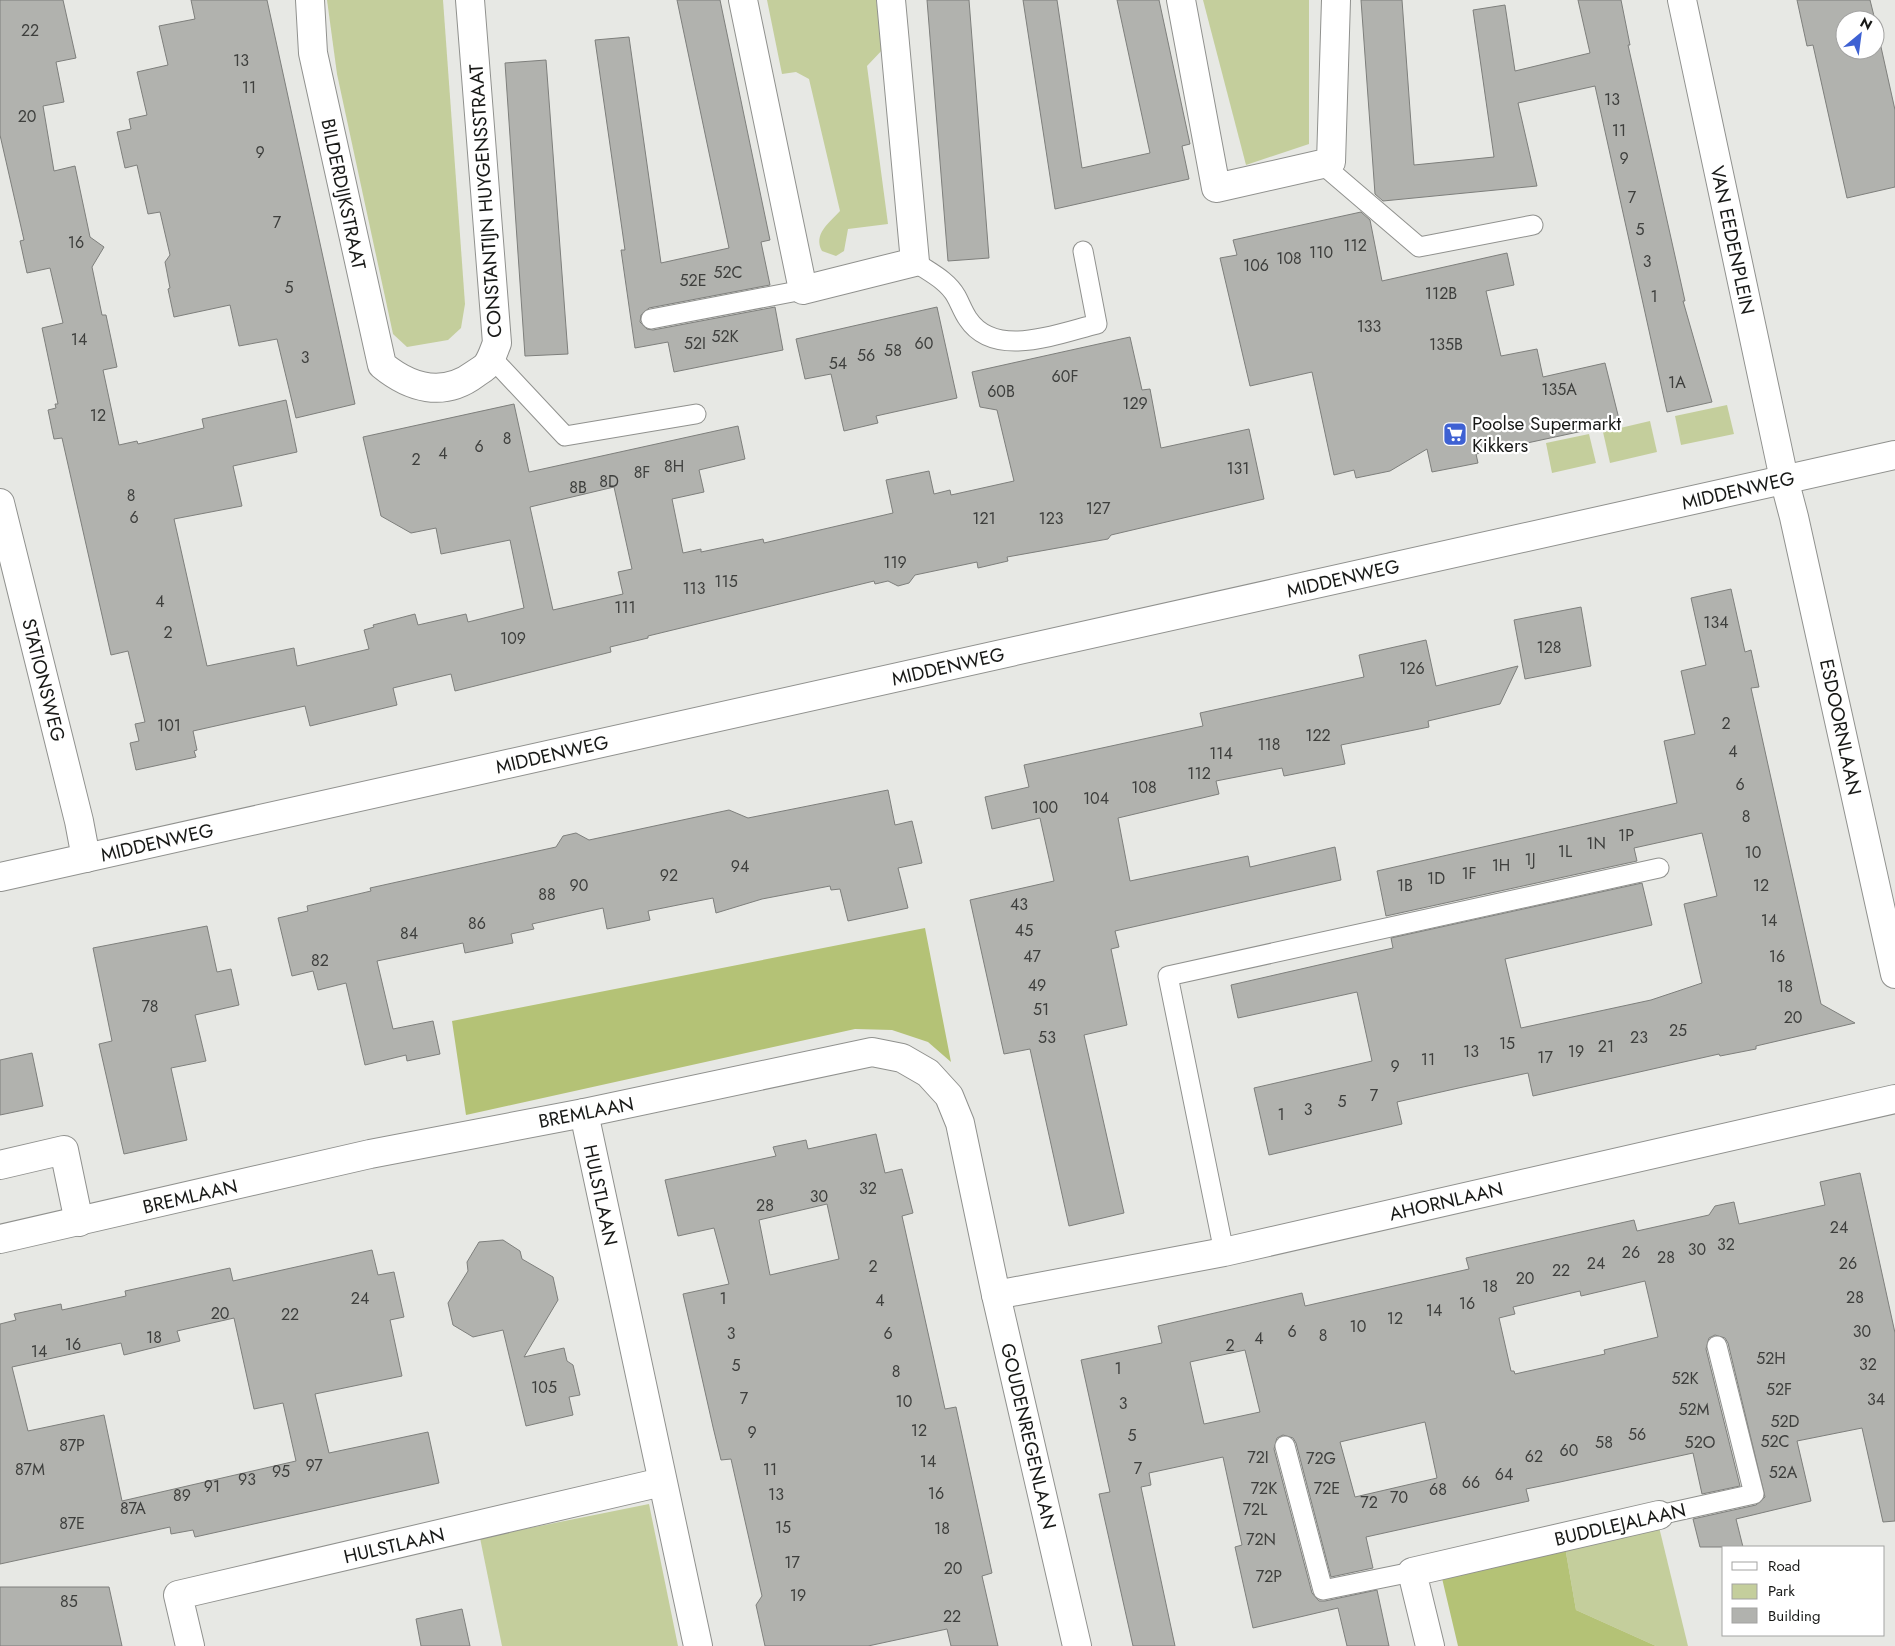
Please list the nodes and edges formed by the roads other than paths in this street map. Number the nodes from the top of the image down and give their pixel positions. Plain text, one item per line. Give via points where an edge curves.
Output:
1 (310, 0) edge
2 (470, 0) edge
3 (743, 0) edge
4 (891, 0) edge
5 (1181, 0) edge
6 (1336, 0) edge
7 (1682, 0) edge
8 (1322, 164) junction
9 (1533, 225) dead end
10 (1083, 251) dead end
11 (915, 262) junction
12 (803, 290) junction
13 (651, 319) dead end
14 (491, 357) junction
15 (399, 379) joint
16 (696, 414) dead end
17 (1895, 455) edge
18 (1784, 479) junction
19 (0, 503) edge
20 (86, 858) junction
21 (1659, 868) dead end
22 (0, 877) edge
23 (1895, 974) edge
24 (1895, 1099) edge
25 (584, 1114) junction
26 (0, 1165) edge
27 (79, 1222) junction
28 (981, 1226) joint
29 (0, 1239) edge
30 (1224, 1252) junction
31 (996, 1295) junction
32 (1717, 1346) dead end
33 (1285, 1446) dead end
34 (662, 1482) junction
35 (1659, 1516) joint
36 (1412, 1572) junction
37 (190, 1646) edge
38 (698, 1646) edge
39 (1077, 1646) edge
40 (1430, 1646) edge

1 - 15 street, BILDERDIJKSTRAAT via 313,53 382,365
2 - 14 street, CONSTANTIJN HUYGENSSTRAAT via 497,343
3 - 12 street
4 - 11 street
5 - 8 street via 1216,188
6 - 8 street via 1331,162
7 - 18 street, VAN EEDENPLEIN
8 - 9 lane via 1419,247
10 - 11 lane via 1097,324 1019,343 992,338 969,321 955,294 942,280
11 - 12 street
12 - 13 lane
14 - 15 street, CONSTANTIJN HUYGENSSTRAAT via 487,366 467,380 443,388 420,387
14 - 16 lane via 565,436
17 - 18 street, MIDDENWEG
18 - 20 street, MIDDENWEG
18 - 23 street, ESDOORNLAAN
19 - 20 street, STATIONSWEG
20 - 22 street, MIDDENWEG
21 - 30 lane via 1168,976
24 - 30 street, AHORNLAAN
25 - 27 street, BREMLAAN via 370,1154
25 - 28 street, BREMLAAN via 872,1052 902,1058 928,1073 948,1096 960,1124
25 - 34 street, HULSTLAAN
26 - 27 street via 64,1150
27 - 29 street, BREMLAAN
28 - 31 street, GOUDENREGENLAAN
30 - 31 street, AHORNLAAN
31 - 39 street, GOUDENREGENLAAN
32 - 35 lane, BUDDLEJALAAN via 1754,1494
33 - 36 lane via 1323,1590
34 - 37 street, HULSTLAAN via 178,1595
34 - 38 street, HULSTLAAN
35 - 36 street, BUDDLEJALAAN
36 - 40 street

